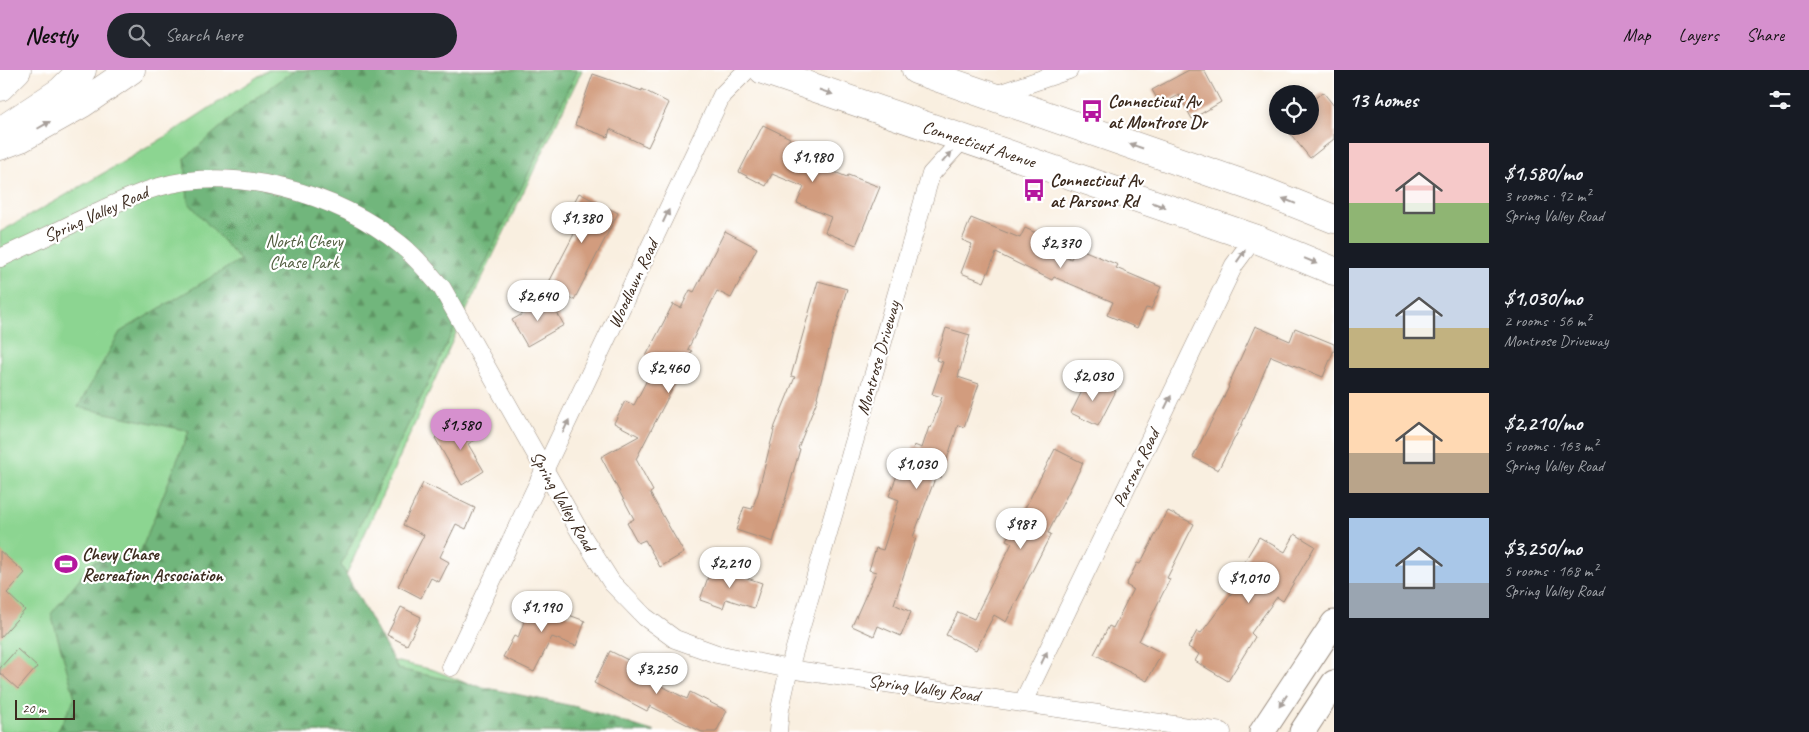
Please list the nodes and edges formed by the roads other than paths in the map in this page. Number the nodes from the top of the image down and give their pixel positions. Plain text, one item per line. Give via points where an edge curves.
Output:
1 (17, 70) edge
2 (82, 70) edge
3 (131, 70) edge
4 (747, 70) edge
5 (763, 70) edge
6 (916, 70) edge
7 (1069, 70) edge
8 (0, 87) edge
9 (992, 96) junction
10 (0, 130) edge
11 (963, 139) junction
12 (0, 146) edge
13 (1334, 219) edge
14 (1254, 238) junction
15 (0, 258) edge
16 (1334, 270) edge
17 (545, 470) junction
18 (1334, 623) edge
19 (451, 667) dead end
20 (789, 669) junction
21 (1334, 683) edge
22 (1023, 702) junction
23 (778, 732) edge
24 (1222, 732) edge
25 (1262, 732) edge
26 (1302, 732) edge

1 - 8 main road
2 - 10 main road via 61,91
12 -> 3 main road via 21,138 83,103
17 -> 4 street, Woodlawn Road via 722,96
5 -> 11 main road, Connecticut Avenue
6 - 9 main road
7 - 9 street
13 -> 9 main road via 1261,190
11 -> 14 main road, Connecticut Avenue
20 -> 11 street, Montrose Driveway via 932,174
14 -> 16 main road, Connecticut Avenue
22 -> 14 street, Parsons Road via 1234,265
15 - 17 street, Spring Valley Road via 110,205 156,188 198,181 258,183 323,201 377,228 401,245 442,288
17 - 19 street, Woodlawn Road
17 - 20 street, Spring Valley Road via 612,583 645,618 676,638 717,654
18 -> 25 main road
20 - 22 street, Spring Valley Road
20 - 23 street, Montrose Driveway
21 - 26 main road
22 - 24 street, Spring Valley Road

